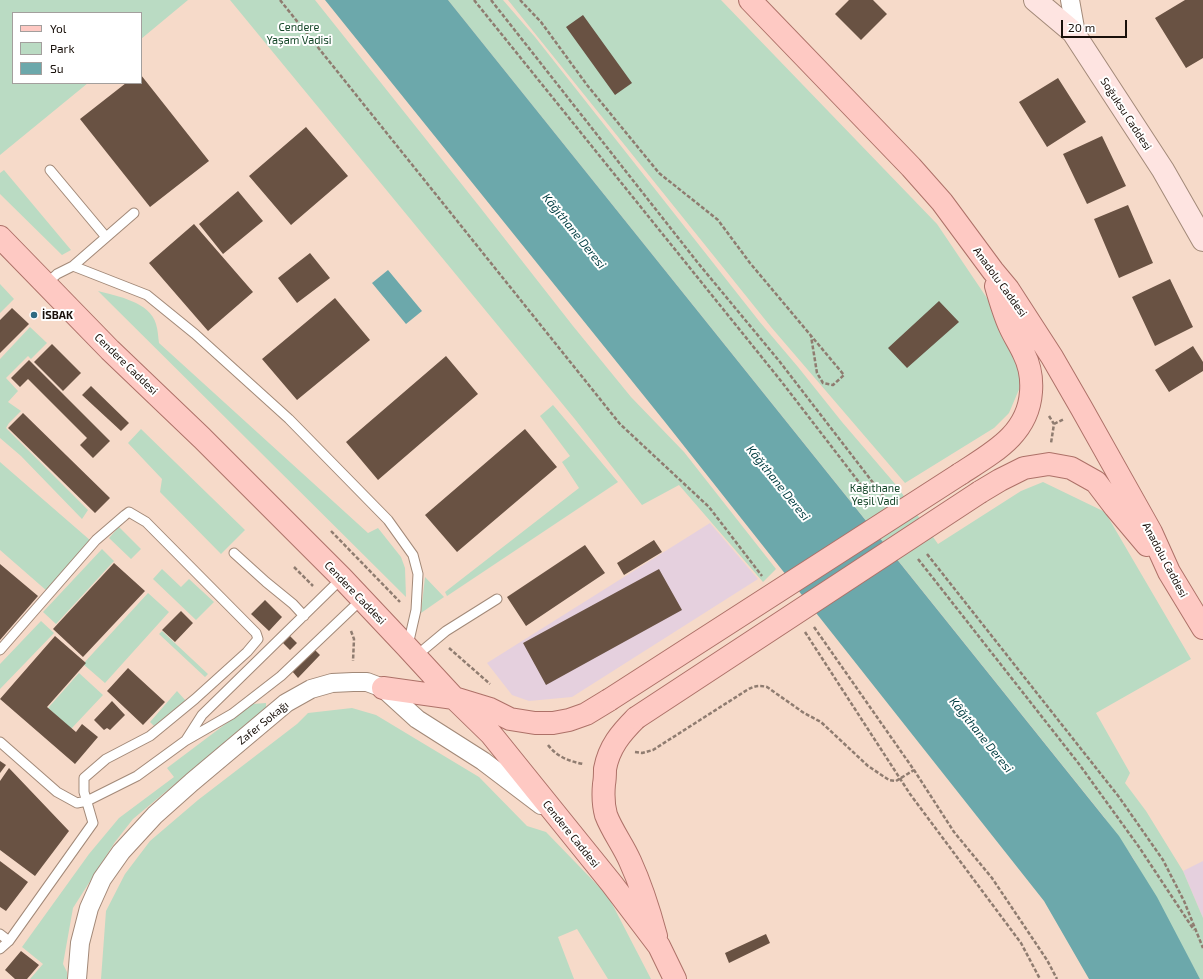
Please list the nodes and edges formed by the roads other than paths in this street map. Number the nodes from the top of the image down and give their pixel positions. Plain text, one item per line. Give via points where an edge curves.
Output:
1 (750, 0) edge
2 (1035, 0) edge
3 (1070, 0) edge
4 (1077, 39) junction
5 (50, 170) dead end
6 (134, 213) dead end
7 (0, 236) edge
8 (106, 237) junction
9 (1203, 240) edge
10 (73, 266) junction
11 (993, 272) junction
12 (46, 284) junction
13 (234, 553) dead end
14 (1169, 572) junction
15 (342, 578) junction
16 (362, 599) junction
17 (497, 599) dead end
18 (304, 616) junction
19 (1203, 628) edge
20 (0, 650) edge
21 (411, 651) junction
22 (383, 688) junction
23 (454, 698) junction
24 (0, 742) edge
25 (185, 742) junction
26 (87, 801) junction
27 (559, 819) junction
28 (0, 934) edge
29 (9, 941) junction
30 (659, 946) junction
31 (0, 950) edge
32 (77, 979) edge
33 (675, 979) edge

1 - 11 main road, Anadolu Caddesi via 942,202
2 - 4 street, Soğuksu Caddesi via 1073,32
3 - 4 street
4 - 9 street, Soğuksu Caddesi via 1163,170
5 - 8 lane
6 - 8 lane
7 - 12 main road, Cendere Caddesi
8 - 10 lane
10 - 12 lane via 57,274
10 - 21 lane via 147,295 289,420 388,520 413,555 418,574
11 - 14 main road, Anadolu Caddesi via 1008,289 1052,358 1151,532
11 - 23 main road, bridge via 996,288 1010,326 1025,354 1032,380 1030,403 1025,418 1001,446 586,714 553,723 535,723 510,719 490,709
12 - 15 main road, Cendere Caddesi
13 - 18 lane
14 - 19 main road, Anadolu Caddesi
14 - 30 main road, bridge via 1096,482 1071,468 1049,464 1024,468 980,492 636,718 611,748 605,769 602,797 612,828 638,878
15 - 16 main road, Cendere Caddesi
15 - 18 lane
16 - 21 main road, Cendere Caddesi
16 - 25 lane via 282,676 232,714
17 - 21 lane
18 - 25 lane via 202,715
20 - 26 lane via 96,540 130,512 146,522 256,633 258,639 254,645 195,699 150,736 106,759 84,778
21 - 23 main road, Cendere Caddesi
22 - 23 main road
22 - 27 street, Zafer Sokağı via 417,719 496,771
22 - 32 street, Zafer Sokağı via 367,682 332,683 311,689 286,703 155,815 121,852 102,879 89,908 80,943
23 - 27 main road, Cendere Caddesi via 491,734
24 - 26 lane via 57,792 77,803
25 - 26 lane via 137,776
26 - 29 lane via 93,823
27 - 30 main road, Cendere Caddesi
28 - 29 lane
29 - 31 lane
30 - 33 main road, Cendere Caddesi

